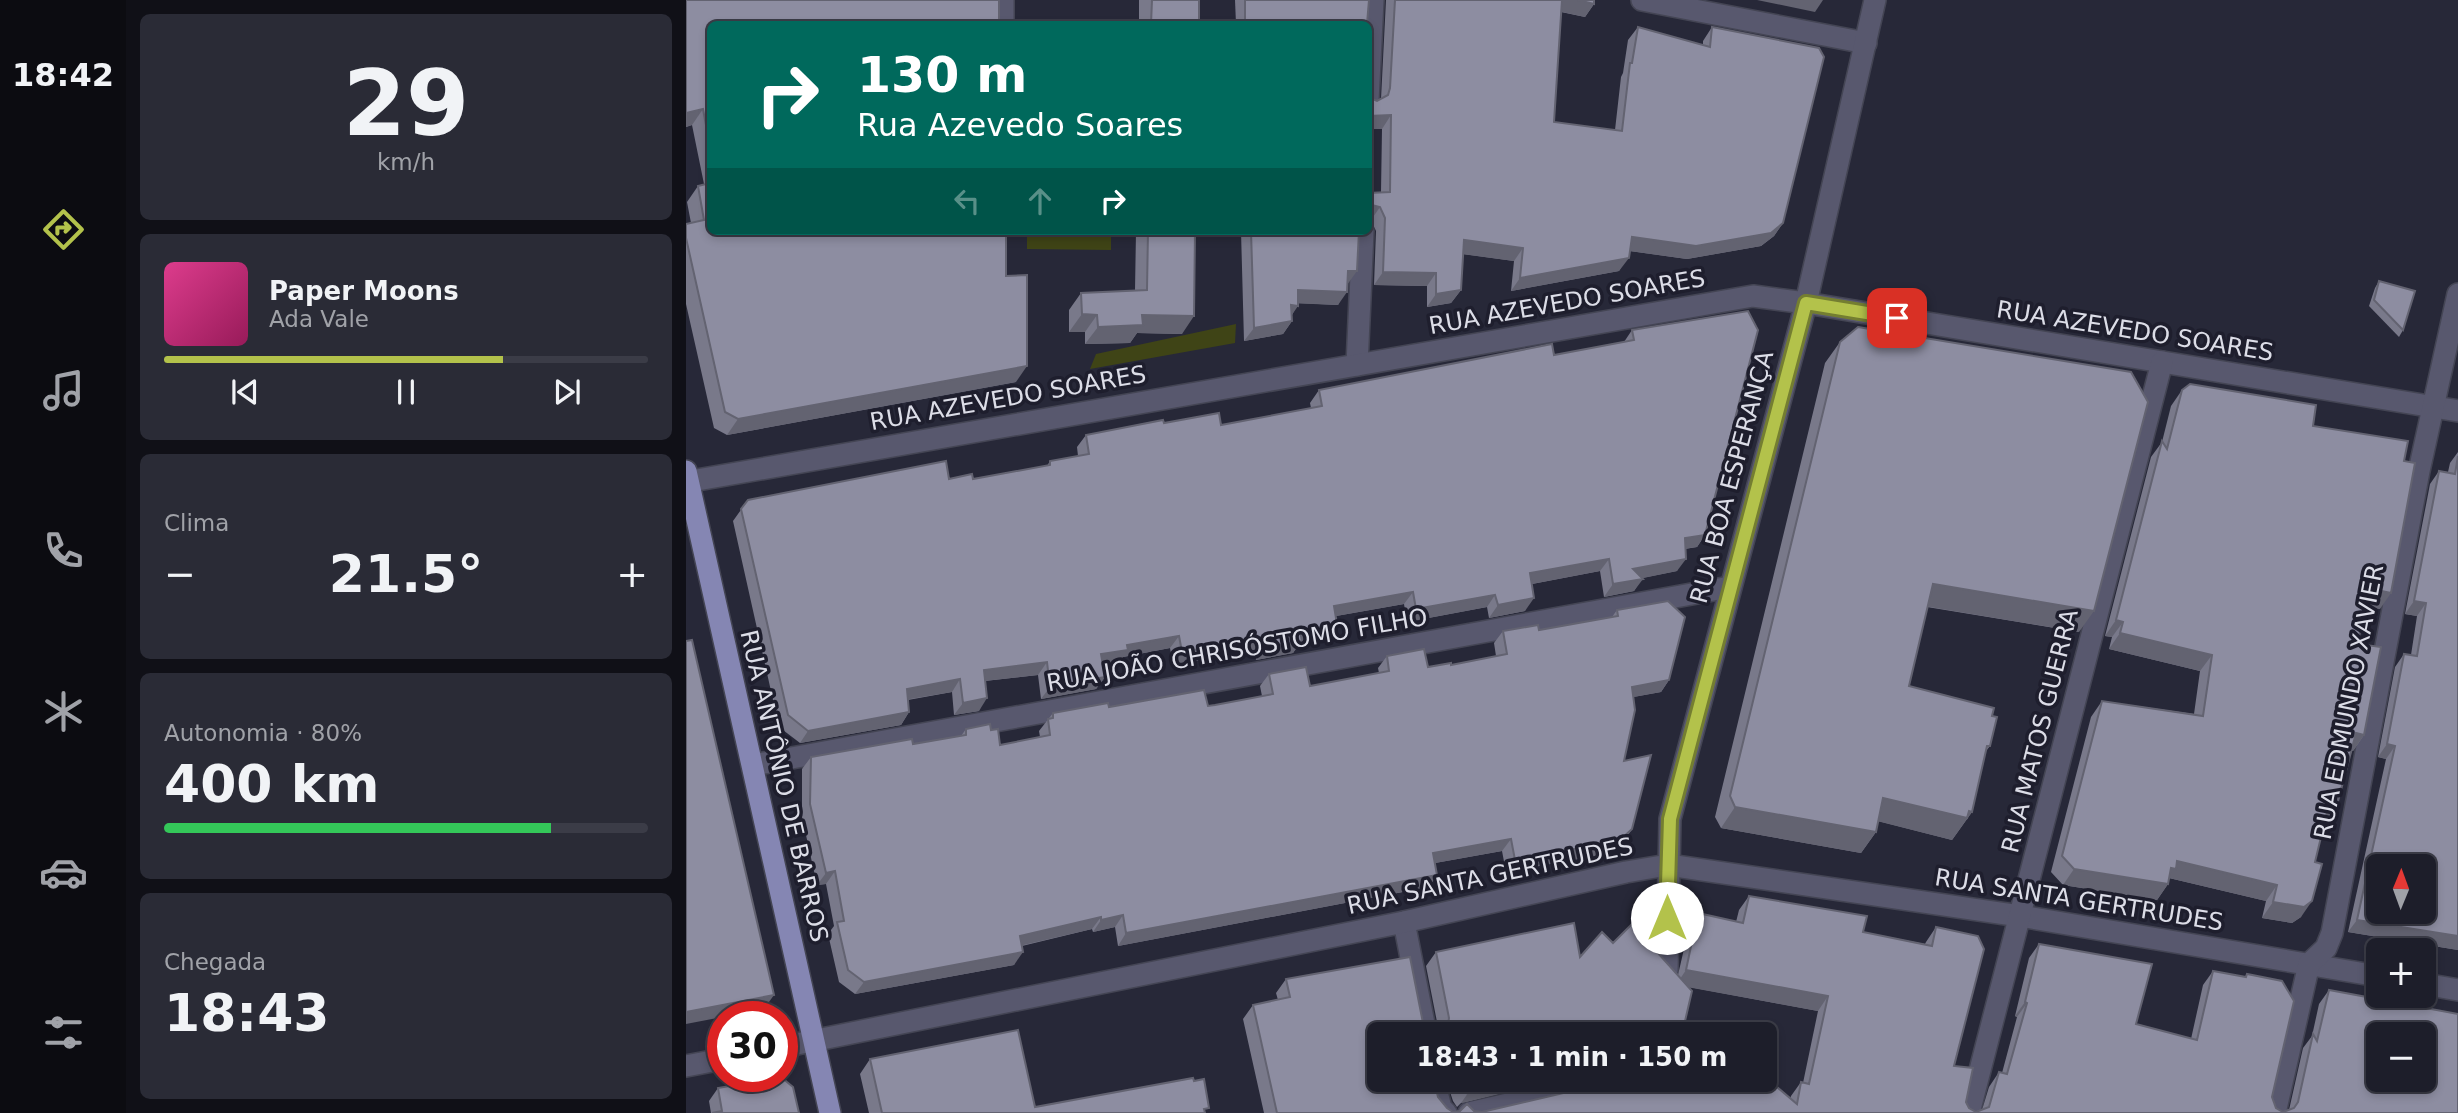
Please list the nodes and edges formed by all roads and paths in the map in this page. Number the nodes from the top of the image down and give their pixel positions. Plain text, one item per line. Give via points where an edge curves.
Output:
1 (1003, 0) edge
2 (1373, 0) edge
3 (1642, 0) edge
4 (1875, 0) edge
5 (1003, 21) edge
6 (1372, 21) edge
7 (1866, 43) junction
8 (1363, 235) edge
9 (2458, 294) edge
10 (1806, 303) junction
11 (2162, 362) junction
12 (1357, 365) junction
13 (2433, 407) junction
14 (2458, 411) edge
15 (687, 478) edge
16 (1730, 587) junction
17 (753, 765) junction
18 (1668, 865) junction
19 (2020, 916) junction
20 (1404, 922) junction
21 (2309, 964) junction
22 (1667, 971) edge
23 (2366, 974) edge
24 (2436, 986) edge
25 (2458, 990) edge
26 (1424, 1022) edge
27 (814, 1041) junction
28 (798, 1044) edge
29 (707, 1062) edge
30 (686, 1066) edge
31 (1437, 1092) edge
32 (1559, 1092) edge
33 (830, 1113) edge
34 (1446, 1113) edge
35 (1469, 1113) edge
36 (1969, 1113) edge
37 (2275, 1113) edge

1 - 5 street
2 - 6 street
3 - 7 street
4 - 7 street, RUA BOA ESPERANÇA
7 - 10 street, RUA BOA ESPERANÇA
8 - 12 street
9 - 13 street, RUA EDMUNDO XAVIER
10 - 11 street, RUA AZEVEDO SOARES
10 - 12 street, RUA AZEVEDO SOARES via 1753,296
10 - 16 street, RUA BOA ESPERANÇA
11 - 13 street, RUA AZEVEDO SOARES
11 - 19 street, RUA MATOS GUERRA
12 - 15 street, RUA AZEVEDO SOARES
13 - 14 street, RUA AZEVEDO SOARES
13 - 21 street, RUA EDMUNDO XAVIER via 2332,933 2326,948
15 - 17 main road, RUA ANTÔNIO DE BARROS
16 - 17 street, RUA JOÃO CHRISÓSTOMO FILHO
16 - 18 street, RUA BOA ESPERANÇA via 1670,819
17 - 27 main road, RUA ANTÔNIO DE BARROS
18 - 19 street, RUA SANTA GERTRUDES
18 - 20 street, RUA SANTA GERTRUDES
18 - 22 street, RUA BOA ESPERANÇA
19 - 21 street, RUA SANTA GERTRUDES
19 - 36 street, RUA MATOS GUERRA
20 - 26 street
20 - 27 street, RUA SANTA GERTRUDES
21 - 23 street, RUA SANTA GERTRUDES
21 - 37 street, RUA EDMUNDO XAVIER
24 - 25 street
27 - 28 street, RUA SANTA GERTRUDES
27 - 33 main road, RUA ANTÔNIO DE BARROS
29 - 30 street
31 - 34 street
32 - 35 street

